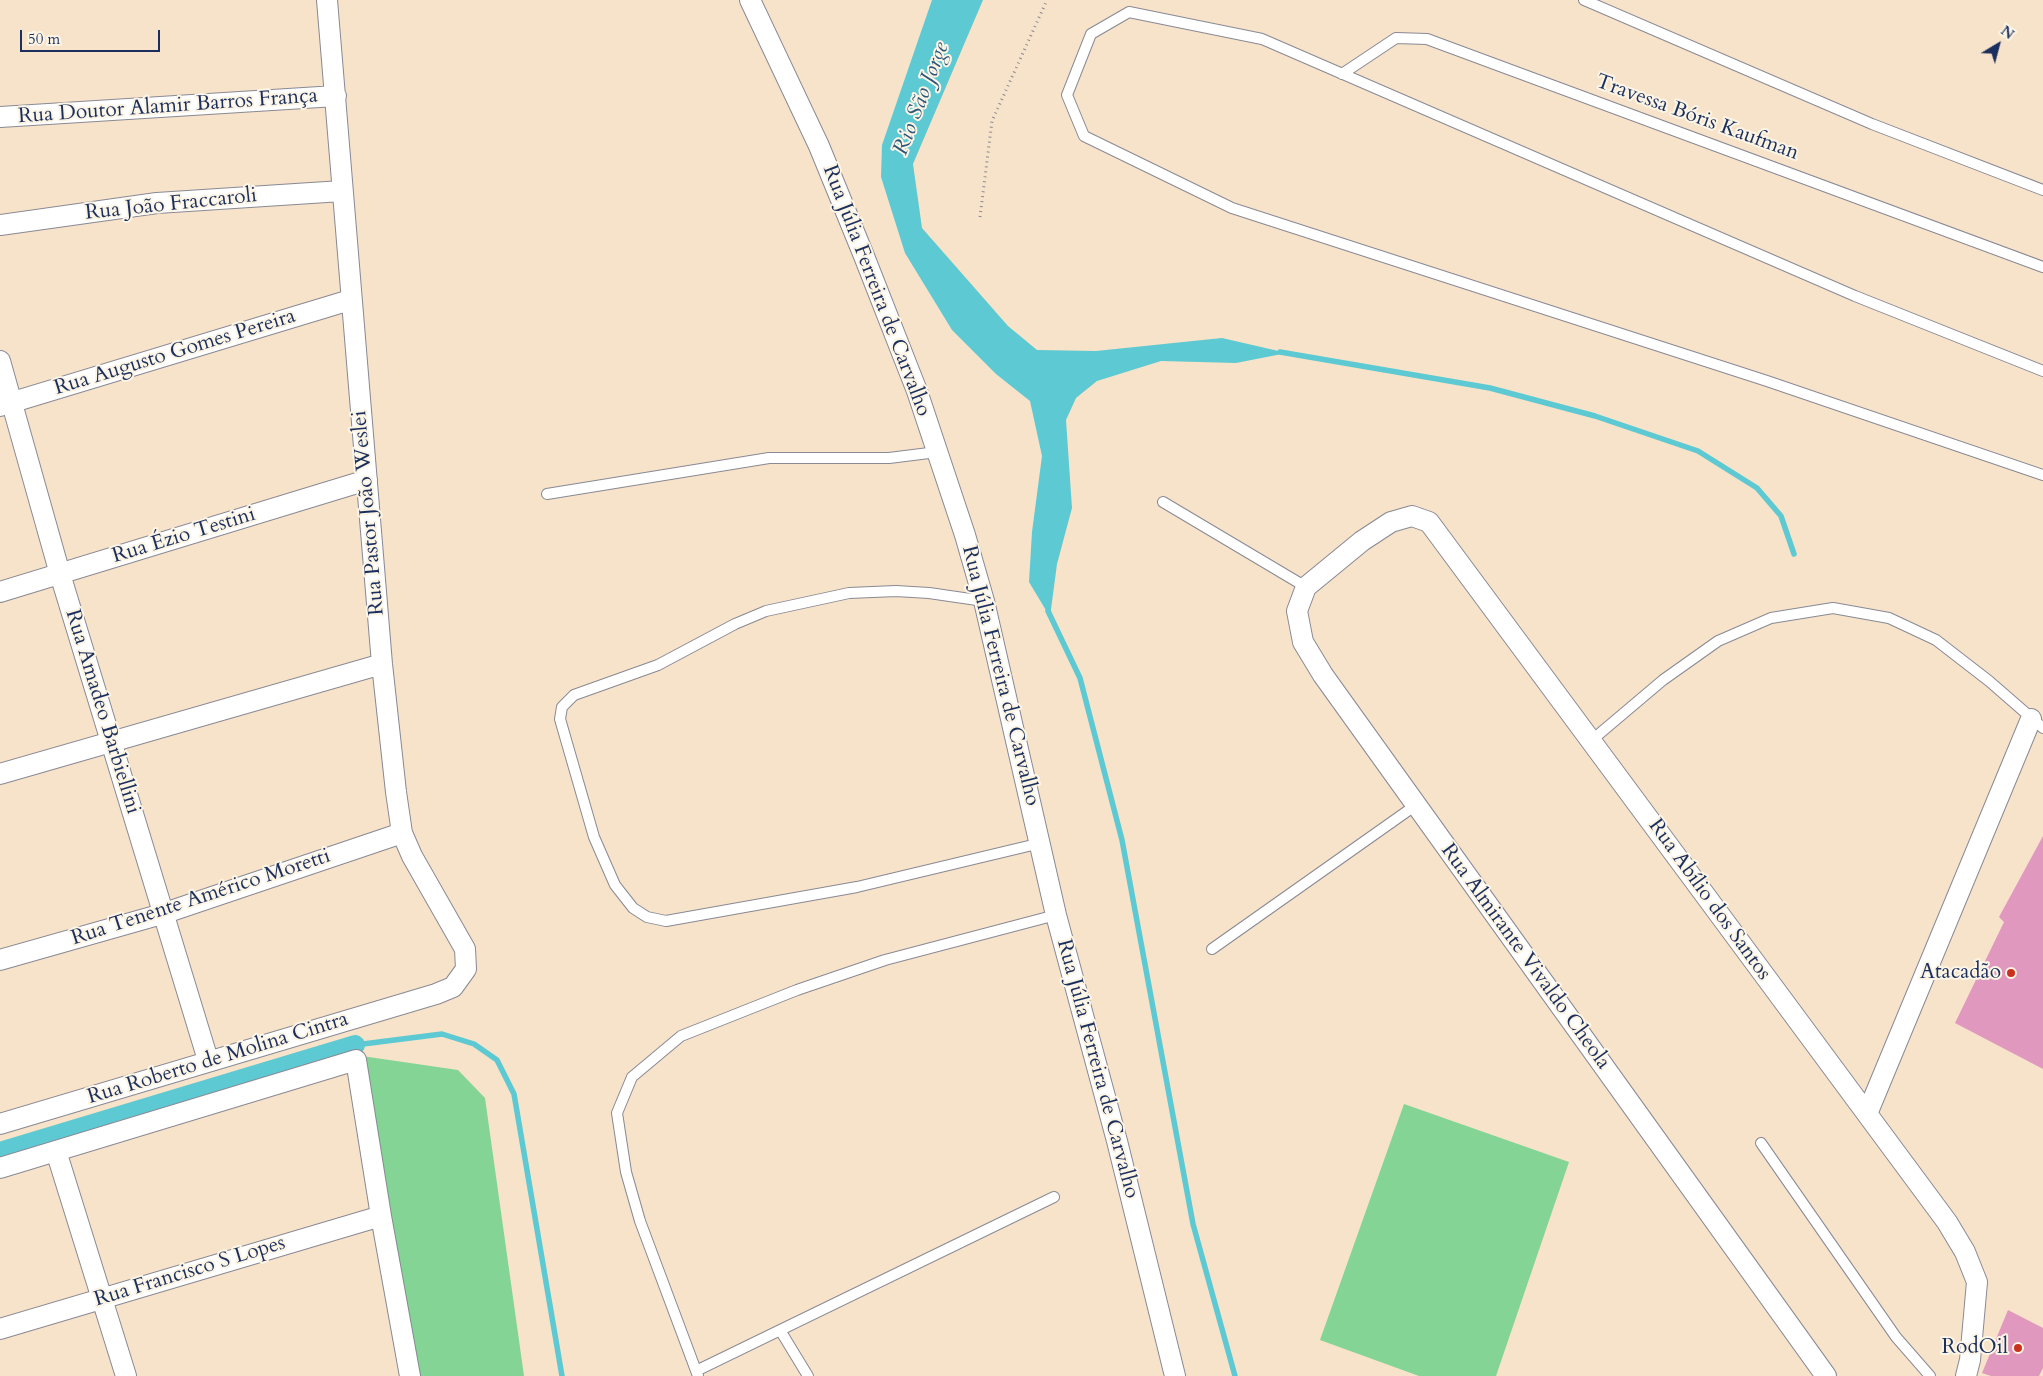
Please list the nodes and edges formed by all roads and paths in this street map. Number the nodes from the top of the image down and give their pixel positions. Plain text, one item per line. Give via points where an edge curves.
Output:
1 (327, 0) edge
2 (750, 0) edge
3 (1047, 0) edge
4 (1584, 0) edge
5 (1342, 74) junction
6 (336, 96) junction
7 (0, 117) edge
8 (2043, 190) edge
9 (342, 191) junction
10 (980, 217) dead end
11 (0, 225) edge
12 (2043, 267) edge
13 (350, 300) junction
14 (0, 361) edge
15 (2043, 370) edge
16 (6, 404) edge
17 (937, 452) junction
18 (2043, 475) edge
19 (367, 480) junction
20 (547, 494) dead end
21 (1163, 502) dead end
22 (1362, 541) joint
23 (60, 574) junction
24 (1306, 587) junction
25 (0, 592) edge
26 (984, 601) junction
27 (382, 664) junction
28 (2037, 724) edge
29 (1592, 740) junction
30 (112, 741) junction
31 (0, 774) edge
32 (1416, 805) junction
33 (402, 833) junction
34 (1041, 843) junction
35 (162, 914) junction
36 (1056, 915) junction
37 (1212, 949) dead end
38 (0, 960) edge
39 (436, 994) joint
40 (208, 1060) junction
41 (1867, 1114) junction
42 (0, 1124) edge
43 (1761, 1143) dead end
44 (56, 1151) junction
45 (0, 1168) edge
46 (1054, 1198) dead end
47 (381, 1216) junction
48 (103, 1298) junction
49 (0, 1329) edge
50 (780, 1330) junction
51 (1968, 1368) edge
52 (697, 1374) edge
53 (126, 1376) edge
54 (410, 1376) edge
55 (808, 1376) edge
56 (1175, 1376) edge
57 (1826, 1376) edge
58 (1930, 1376) edge

1 - 6 street, Rua Pastor João Weslei
2 - 17 street, Rua Júlia Ferreira de Carvalho via 819,146 917,391
3 - 10 path via 992,121
4 - 8 lane via 1872,124
5 - 12 lane, Travessa Bóris Kaufman via 1396,38 1427,39
5 - 15 lane via 1855,296
5 - 18 lane via 1262,39 1129,12 1091,34 1067,95 1084,136 1232,208 1757,378
6 - 7 street, Rua Doutor Alamir Barros França
6 - 9 street, Rua Pastor João Weslei
9 - 11 street, Rua João Fraccaroli via 157,203
9 - 13 street, Rua Pastor João Weslei
13 - 16 street, Rua Augusto Gomes Pereira
13 - 19 street, Rua Pastor João Weslei
14 - 16 street, Rua Amadeo Barbiellini
16 - 23 street, Rua Amadeo Barbiellini
17 - 20 lane via 889,458 769,458
17 - 26 street, Rua Júlia Ferreira de Carvalho
19 - 23 street, Rua Ézio Testini
19 - 27 street, Rua Pastor João Weslei
21 - 24 lane
22 - 24 street, Rua Almirante Vivaldo Cheola
22 - 29 street, Rua Abílio dos Santos via 1391,522 1412,516 1429,522
23 - 25 street, Rua Ézio Testini
23 - 30 street, Rua Amadeo Barbiellini
24 - 32 street, Rua Almirante Vivaldo Cheola via 1296,611 1303,642
26 - 34 street, Rua Júlia Ferreira de Carvalho
26 - 34 lane via 896,591 849,593 766,611 658,665 574,695 562,707 560,719 594,837 615,885 633,908 647,917 666,921 857,887
27 - 30 street
27 - 33 street, Rua Pastor João Weslei
28 - 29 lane via 1936,640 1889,618 1833,608 1771,618 1718,641 1663,680
28 - 41 street
29 - 41 street, Rua Abílio dos Santos
30 - 31 street
30 - 35 street, Rua Amadeo Barbiellini
32 - 37 lane
32 - 57 street, Rua Almirante Vivaldo Cheola
33 - 35 street, Rua Tenente Américo Moretti
33 - 39 street, Rua Pastor João Weslei via 465,949 466,968 462,978 453,987
34 - 36 street, Rua Júlia Ferreira de Carvalho
35 - 38 street, Rua Tenente Américo Moretti
35 - 40 street, Rua Amadeo Barbiellini
36 - 52 lane via 884,960 797,990 680,1036 632,1077 617,1113 626,1172 640,1221
36 - 56 street, Rua Júlia Ferreira de Carvalho via 1117,1141
39 - 40 street, Rua Roberto de Molina Cintra
40 - 42 street, Rua Roberto de Molina Cintra
41 - 51 street, Rua Abílio dos Santos via 1947,1222 1965,1252 1977,1282
43 - 58 lane via 1896,1337
44 - 45 street, Rua Roberto de Molina Cintra
44 - 47 street, Rua Roberto de Molina Cintra via 356,1060
44 - 48 street
46 - 50 lane
47 - 48 street, Rua Francisco S Lopes
47 - 54 street
48 - 49 street, Rua Francisco S Lopes
48 - 53 street
50 - 52 lane
50 - 55 lane

